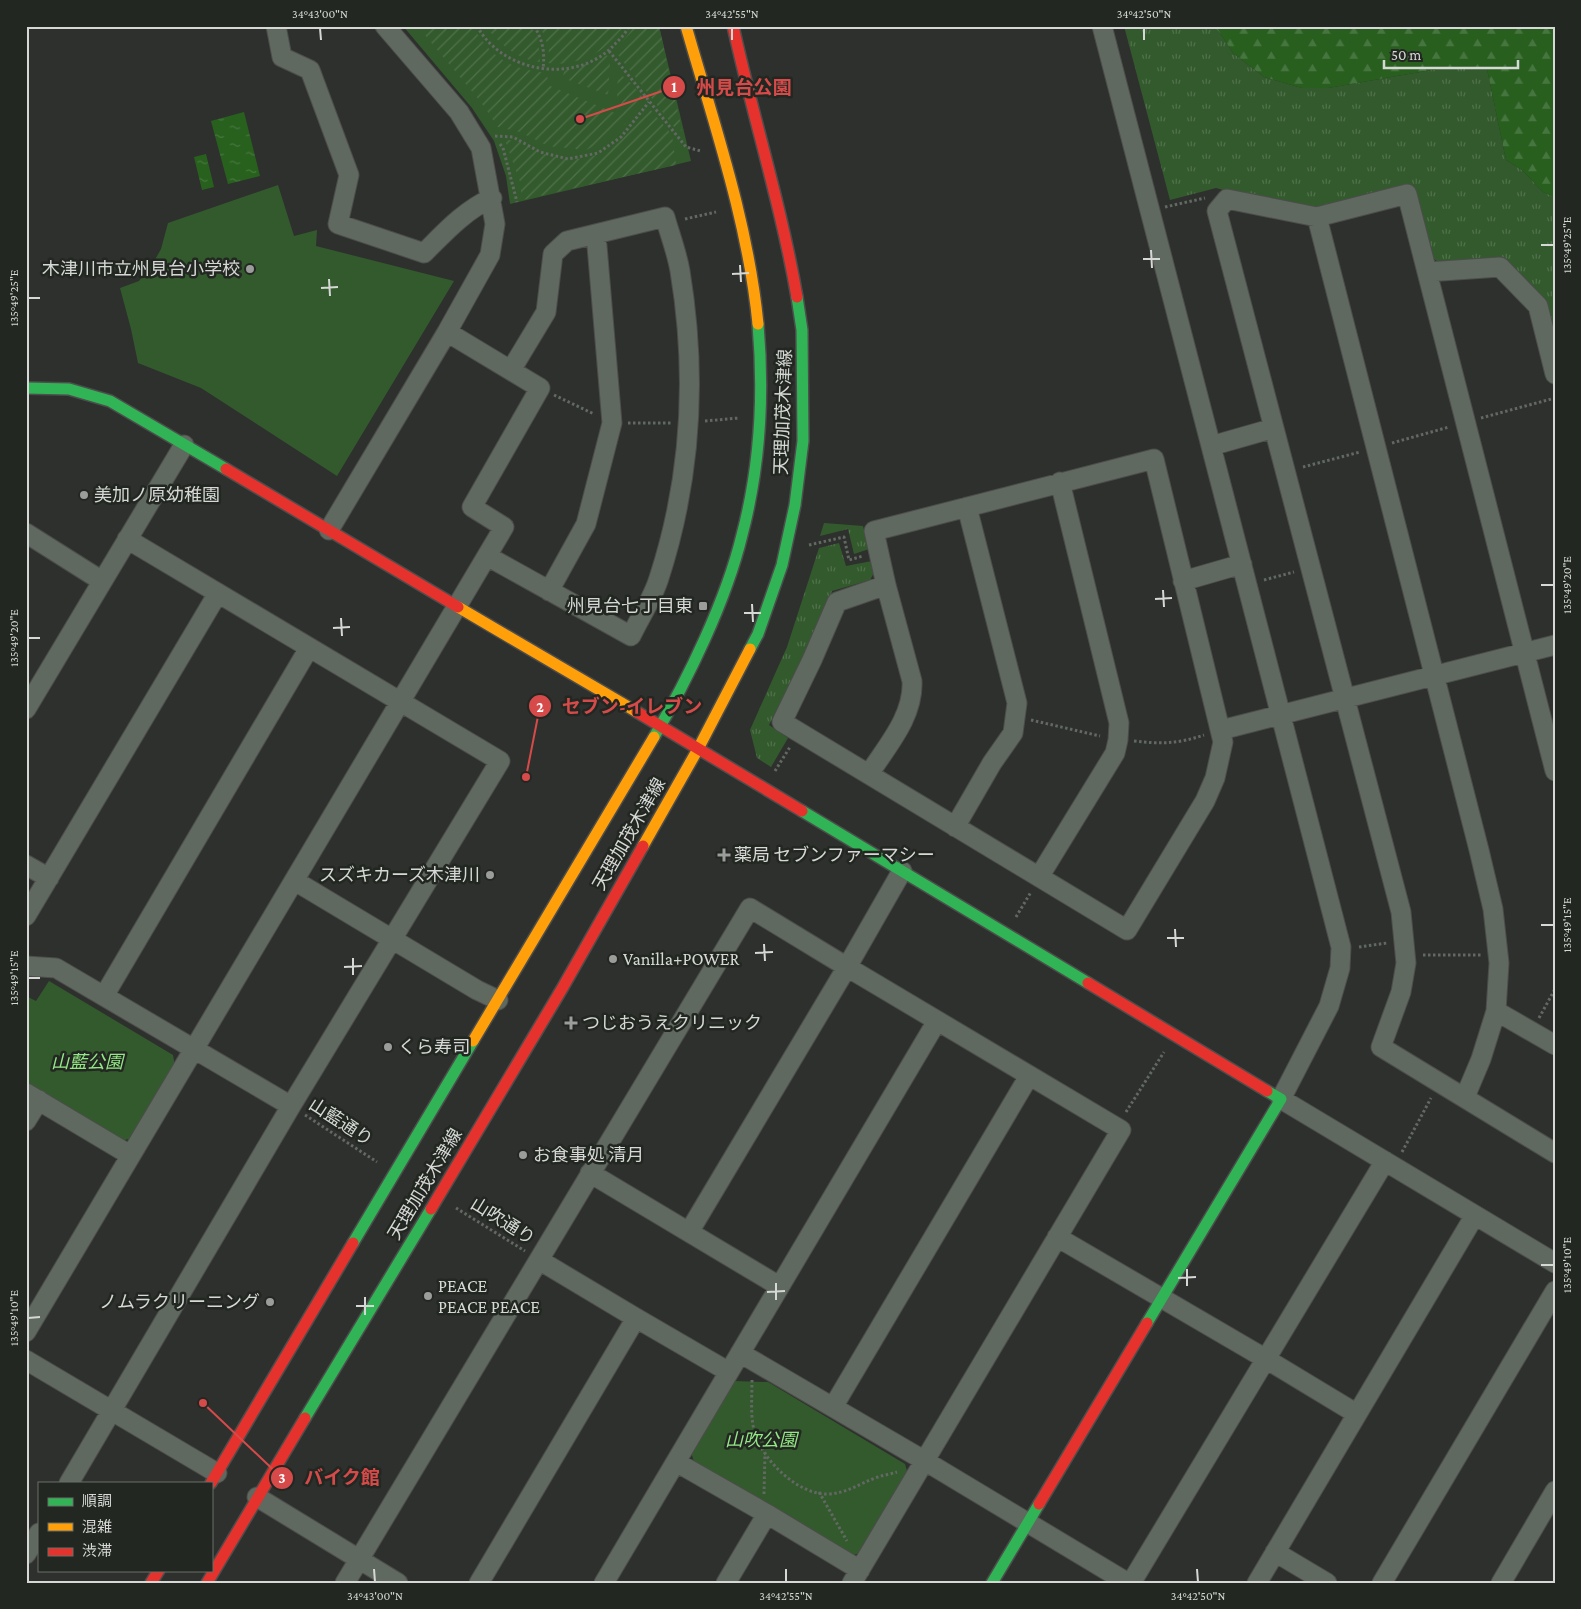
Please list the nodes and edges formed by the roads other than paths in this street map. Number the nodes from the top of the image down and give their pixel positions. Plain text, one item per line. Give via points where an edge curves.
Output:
1 (276, 26) edge
2 (385, 26) edge
3 (686, 26) edge
4 (733, 26) edge
5 (1102, 26) edge
6 (492, 198) junction
7 (1317, 217) junction
8 (596, 234) junction
9 (1427, 272) junction
10 (447, 332) junction
11 (511, 370) junction
12 (1555, 374) edge
13 (26, 388) edge
14 (1274, 428) junction
15 (184, 445) junction
16 (1211, 446) junction
17 (1060, 482) junction
18 (967, 506) junction
19 (329, 530) junction
20 (26, 533) edge
21 (127, 539) junction
22 (487, 556) junction
23 (1242, 564) junction
24 (102, 581) junction
25 (1183, 581) junction
26 (886, 585) junction
27 (549, 591) junction
28 (218, 593) junction
29 (457, 607) junction
30 (1555, 645) edge
31 (309, 648) junction
32 (1525, 652) junction
33 (1434, 676) junction
34 (1345, 698) junction
35 (401, 702) junction
36 (26, 710) edge
37 (1281, 715) junction
38 (660, 726) junction
39 (1221, 730) junction
40 (698, 749) junction
41 (1555, 772) edge
42 (869, 774) junction
43 (955, 827) junction
44 (26, 865) edge
45 (902, 871) junction
46 (1040, 877) junction
47 (48, 878) junction
48 (295, 881) junction
49 (26, 916) edge
50 (394, 939) junction
51 (26, 966) edge
52 (847, 967) junction
53 (104, 996) junction
54 (498, 1000) junction
55 (1496, 1011) junction
56 (937, 1021) junction
57 (1555, 1045) edge
58 (194, 1050) junction
59 (1029, 1076) junction
60 (33, 1096) edge
61 (1465, 1097) junction
62 (1281, 1099) junction
63 (291, 1106) junction
64 (26, 1121) edge
65 (1555, 1153) edge
66 (130, 1155) junction
67 (1390, 1164) junction
68 (590, 1173) junction
69 (1475, 1215) junction
70 (689, 1232) junction
71 (1057, 1237) junction
72 (539, 1260) junction
73 (1555, 1263) edge
74 (779, 1286) junction
75 (1555, 1291) edge
76 (1162, 1298) junction
77 (636, 1318) junction
78 (26, 1332) edge
79 (740, 1353) junction
80 (1266, 1359) junction
81 (26, 1360) edge
82 (729, 1372) junction
83 (833, 1407) junction
84 (112, 1411) junction
85 (1357, 1414) junction
86 (925, 1461) junction
87 (676, 1462) junction
88 (214, 1478) edge
89 (70, 1482) edge
90 (1555, 1491) edge
91 (257, 1497) junction
92 (767, 1514) junction
93 (1028, 1523) junction
94 (38, 1535) edge
95 (1275, 1552) junction
96 (26, 1554) edge
97 (359, 1560) junction
98 (158, 1572) edge
99 (856, 1576) edge
100 (151, 1583) edge
101 (207, 1583) edge
102 (345, 1583) edge
103 (398, 1583) edge
104 (479, 1583) edge
105 (604, 1583) edge
106 (726, 1583) edge
107 (992, 1583) edge
108 (1130, 1583) edge
109 (1257, 1583) edge
110 (1327, 1583) edge
111 (1382, 1583) edge
112 (1501, 1583) edge

1 - 6 street via 282,57 310,70 349,174 338,224 424,253 453,224 478,204
2 - 6 street via 459,112 481,148
3 - 38 main road, 天理加茂木津線 via 749,263 757,317 760,401 756,460 740,544 719,604
4 - 40 main road, 天理加茂木津線 via 797,295 802,330 804,441 782,565 758,634
5 - 16 street
6 - 10 street via 495,224 490,256
7 - 9 street via 1406,194
7 - 14 street via 1227,199 1217,210
7 - 33 street
8 - 11 street via 566,241 553,254 546,312
8 - 27 street via 612,422 586,524
8 - 27 street via 665,217 680,270 688,334 690,405 685,467 659,580 631,636
9 - 12 street via 1500,267 1538,306
9 - 32 street
10 - 11 street
10 - 19 street
11 - 22 street via 540,388 472,507 504,527
13 - 15 main road via 69,389 110,401
14 - 16 street
14 - 34 street
15 - 19 main road
15 - 21 street
16 - 23 street
17 - 18 street
17 - 25 street via 1154,459
17 - 46 street via 1119,723 1115,753
18 - 26 street via 874,531
18 - 43 street via 1016,703 1013,732
19 - 29 main road
20 - 24 street
21 - 24 street
21 - 28 street
22 - 27 street
22 - 29 street
23 - 25 street
23 - 37 street
24 - 36 street
25 - 39 street
26 - 42 street via 913,694 906,715
26 - 42 street via 837,602 782,722
28 - 31 street
28 - 47 street
29 - 35 street
29 - 38 main road
30 - 32 street
31 - 35 street
31 - 53 street
32 - 33 street
32 - 41 street
33 - 34 street
33 - 55 street via 1493,909 1498,955
34 - 37 street
34 - 61 street via 1401,912 1405,948 1401,992 1382,1047
35 - 48 street
35 - 50 street via 500,761
37 - 39 street
37 - 62 street via 1341,947 1340,968 1329,1006
38 - 40 main road
38 - 54 main road, 天理加茂木津線
39 - 46 street via 1223,742 1215,778 1205,801 1127,930
40 - 45 main road
40 - 91 main road, 天理加茂木津線 via 563,987
42 - 43 street
43 - 46 street
44 - 47 street
45 - 52 street
45 - 62 main road
47 - 49 street
48 - 50 street
48 - 58 street
50 - 54 street
50 - 63 street
51 - 53 street via 56,968
52 - 56 street
52 - 68 street via 750,908
52 - 70 street
53 - 58 street
54 - 88 main road, 天理加茂木津線
55 - 57 street
55 - 61 street
56 - 59 street
56 - 74 street
58 - 63 street
58 - 66 street
59 - 71 street via 1121,1130
59 - 83 street
60 - 64 street
60 - 66 street
61 - 65 street
62 - 67 street
62 - 76 main road
63 - 84 street
66 - 78 street
67 - 69 street
67 - 80 street
68 - 70 street
68 - 72 street
69 - 73 street
69 - 85 street
70 - 74 street
71 - 76 street
71 - 86 street
72 - 77 street
72 - 97 street
74 - 79 street
75 - 111 street
76 - 80 street
76 - 93 main road
77 - 82 street
77 - 104 street
79 - 82 street
79 - 83 street
80 - 85 street
80 - 108 street
81 - 84 street
82 - 87 street
83 - 86 street
84 - 88 street
84 - 89 street
85 - 95 street
86 - 93 street
86 - 99 street
87 - 92 street
87 - 105 street
90 - 112 street
91 - 97 street
91 - 101 main road, 天理加茂木津線
92 - 99 street
92 - 106 street
93 - 107 main road
93 - 108 street
94 - 96 street
95 - 109 street
95 - 110 street
97 - 102 street
97 - 103 street
98 - 100 main road

